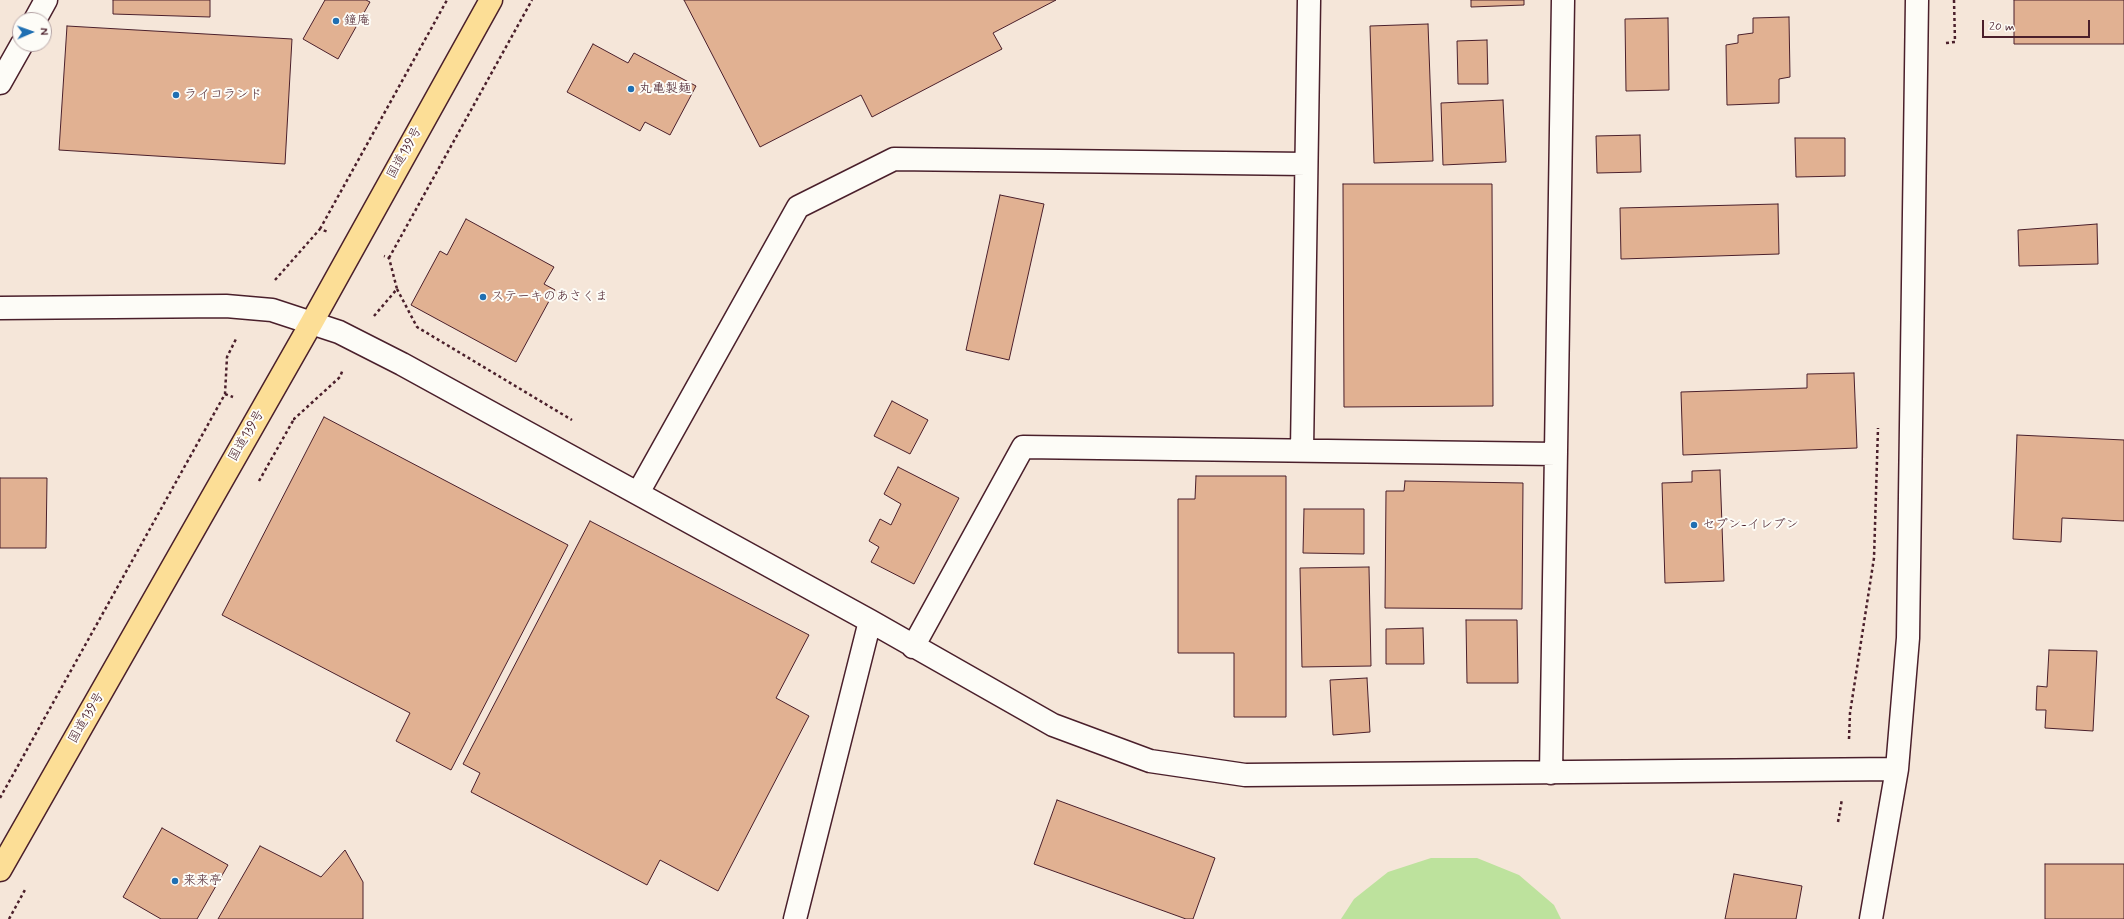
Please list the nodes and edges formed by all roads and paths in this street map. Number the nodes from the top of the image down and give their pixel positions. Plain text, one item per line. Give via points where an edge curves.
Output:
1 (46, 0) edge
2 (447, 0) edge
3 (490, 0) edge
4 (532, 0) edge
5 (1309, 0) edge
6 (1563, 0) edge
7 (1918, 0) edge
8 (39, 12) edge
9 (17, 52) edge
10 (0, 83) edge
11 (1306, 164) junction
12 (320, 229) dead end
13 (389, 258) dead end
14 (397, 289) dead end
15 (0, 308) edge
16 (312, 322) junction
17 (225, 394) dead end
18 (579, 424) dead end
19 (1878, 424) dead end
20 (1302, 450) junction
21 (1556, 454) junction
22 (638, 493) junction
23 (870, 620) junction
24 (913, 647) junction
25 (1897, 769) junction
26 (1848, 770) junction
27 (1551, 773) junction
28 (0, 798) edge
29 (1838, 822) dead end
30 (0, 870) edge
31 (795, 919) edge
32 (1871, 919) edge

1 - 8 street
2 - 12 path
3 - 16 highway, 国道139号
4 - 13 path
5 - 11 street
6 - 21 street
7 - 25 street via 1908,638
9 - 10 street
11 - 20 street
11 - 22 street via 894,159 887,162 798,207
14 - 18 path via 418,327
15 - 16 street via 226,306 272,310
16 - 22 street via 339,332 402,364
16 - 30 highway, 国道139号
17 - 28 path
19 - 26 path via 1874,558 1850,713
20 - 21 street
20 - 24 street via 1023,447
21 - 27 street
22 - 23 street
23 - 24 street
23 - 31 street
24 - 27 street via 1053,725 1150,761 1246,775
25 - 26 street
25 - 32 street
26 - 27 street
26 - 29 path

